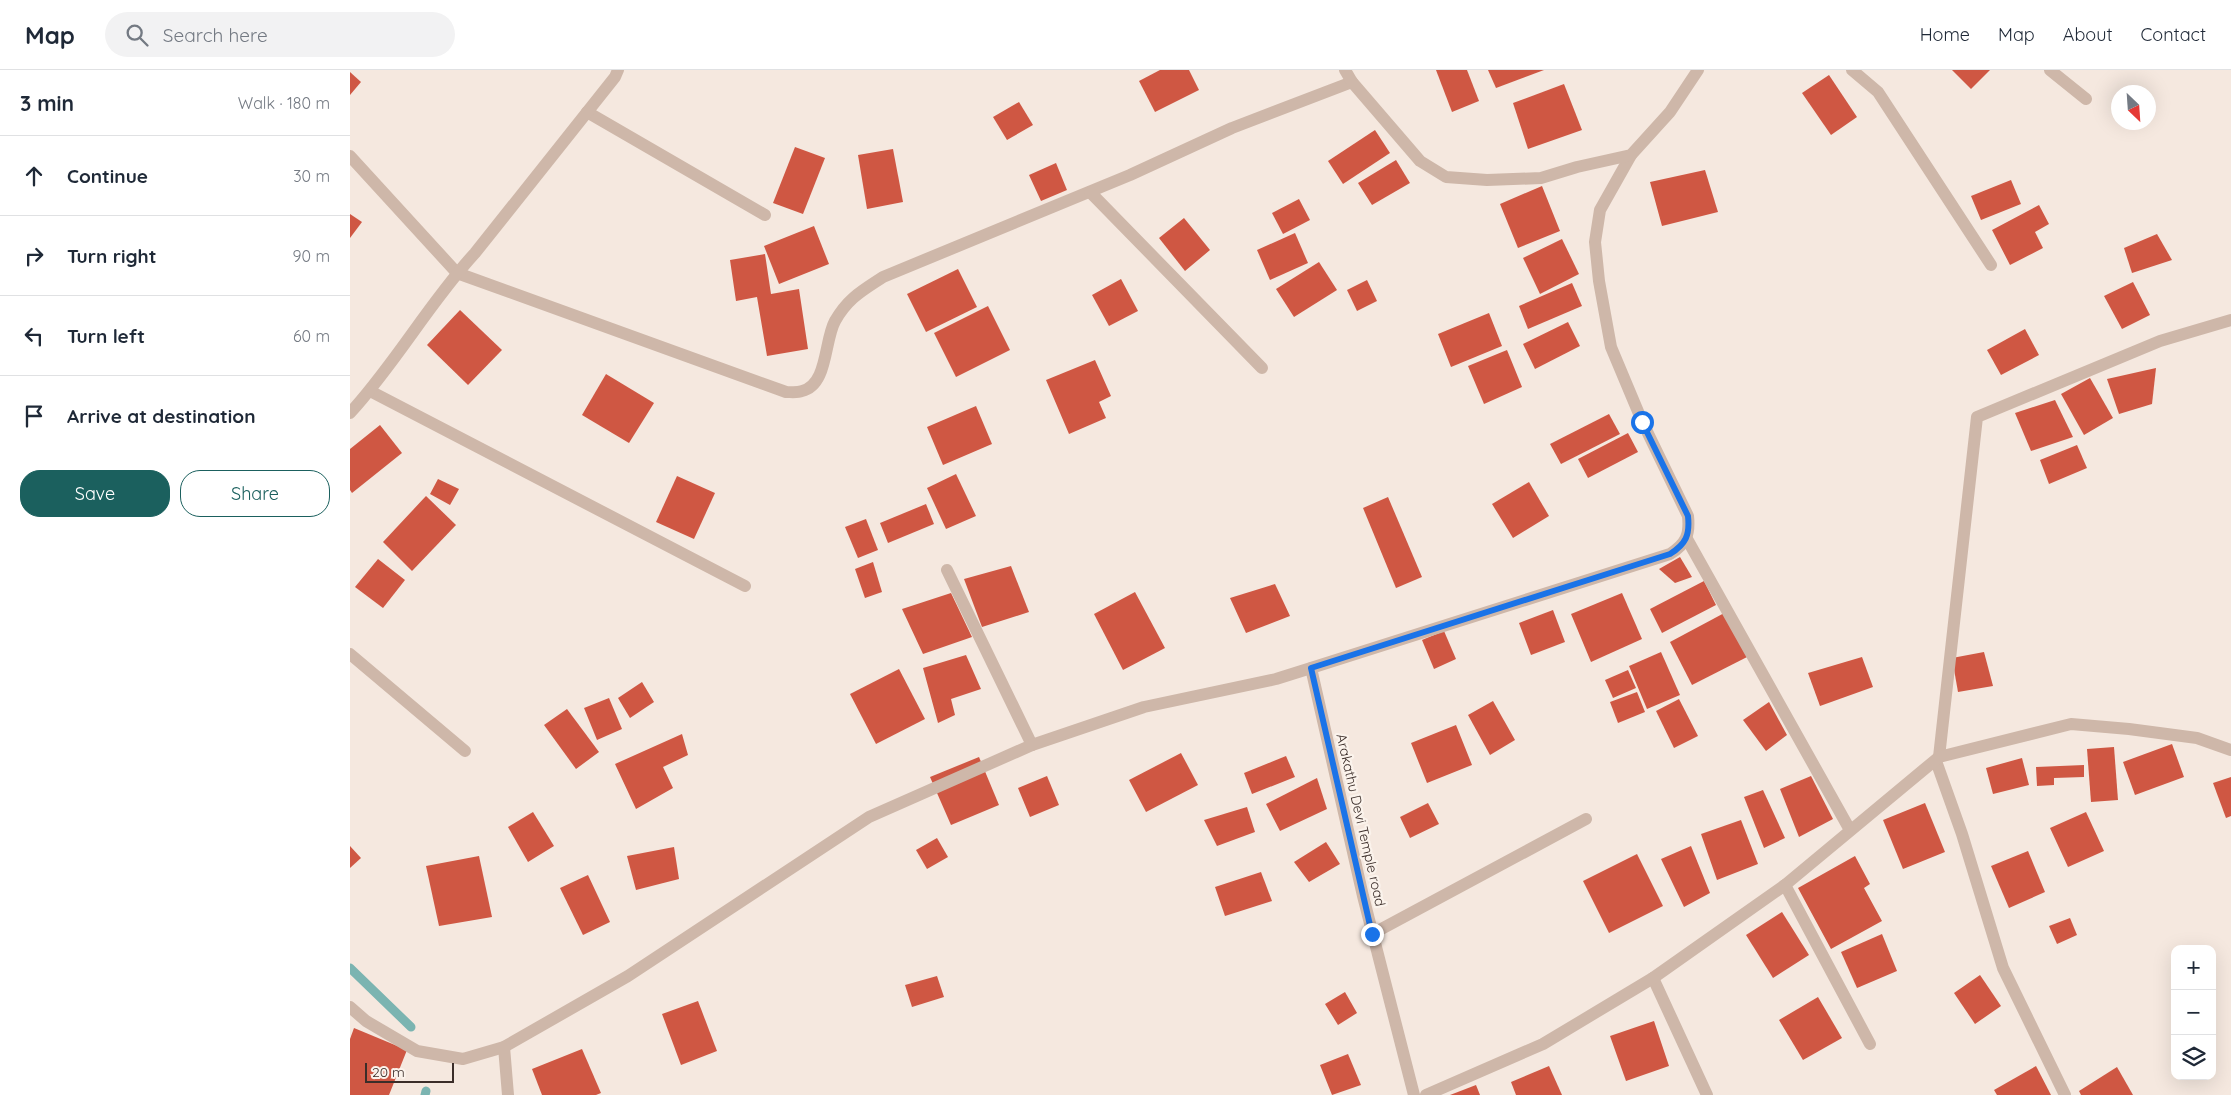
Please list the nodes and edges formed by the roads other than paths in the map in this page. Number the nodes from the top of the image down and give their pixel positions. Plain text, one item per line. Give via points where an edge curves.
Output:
1 (618, 70) edge
2 (1345, 70) edge
3 (1698, 70) edge
4 (1852, 70) edge
5 (2050, 70) edge
6 (1352, 82) junction
7 (2086, 99) dead end
8 (587, 112) junction
9 (1631, 155) junction
10 (350, 156) edge
11 (1090, 192) junction
12 (766, 215) dead end
13 (1990, 265) dead end
14 (457, 273) junction
15 (2231, 320) edge
16 (1262, 368) dead end
17 (370, 391) junction
18 (350, 413) edge
19 (1687, 539) junction
20 (947, 570) dead end
21 (745, 586) dead end
22 (350, 654) edge
23 (1311, 668) junction
24 (1032, 745) junction
25 (465, 750) dead end
26 (2231, 750) edge
27 (1938, 759) junction
28 (1586, 819) dead end
29 (1850, 830) junction
30 (1785, 885) junction
31 (1372, 934) junction
32 (1653, 978) junction
33 (350, 1007) edge
34 (1870, 1044) dead end
35 (504, 1047) junction
36 (508, 1095) edge
37 (1414, 1095) edge
38 (1426, 1095) edge
39 (1707, 1095) edge
40 (2065, 1095) edge

1 - 8 street
2 - 6 street
3 - 9 street via 1670,112
4 - 13 street via 1878,92
5 - 7 street
6 - 9 street via 1420,160 1446,177 1486,180 1542,178
6 - 11 street via 1232,128
8 - 12 street
8 - 14 street
9 - 19 street via 1600,210 1595,242 1599,281 1611,347 1642,422 1688,516
10 - 14 street
11 - 14 street via 883,277 850,299 834,322 815,384 802,391 786,392
11 - 16 street
14 - 17 street
15 - 27 street via 2160,341 1977,417
17 - 18 street
17 - 21 street
19 - 23 street via 1670,554
19 - 29 street
20 - 24 street
22 - 25 street
23 - 24 street via 1276,679 1144,707
23 - 31 street, Arakathu Devi Temple road
24 - 35 street via 869,817 628,976
26 - 27 street via 2197,738 2071,724
27 - 29 street
27 - 40 street via 2003,968
28 - 31 street
29 - 30 street
30 - 32 street
30 - 34 street
31 - 37 street, Arakathu Devi Temple road
32 - 38 street via 1542,1044
32 - 39 street
33 - 35 street via 366,1021 417,1050 463,1059
35 - 36 street

